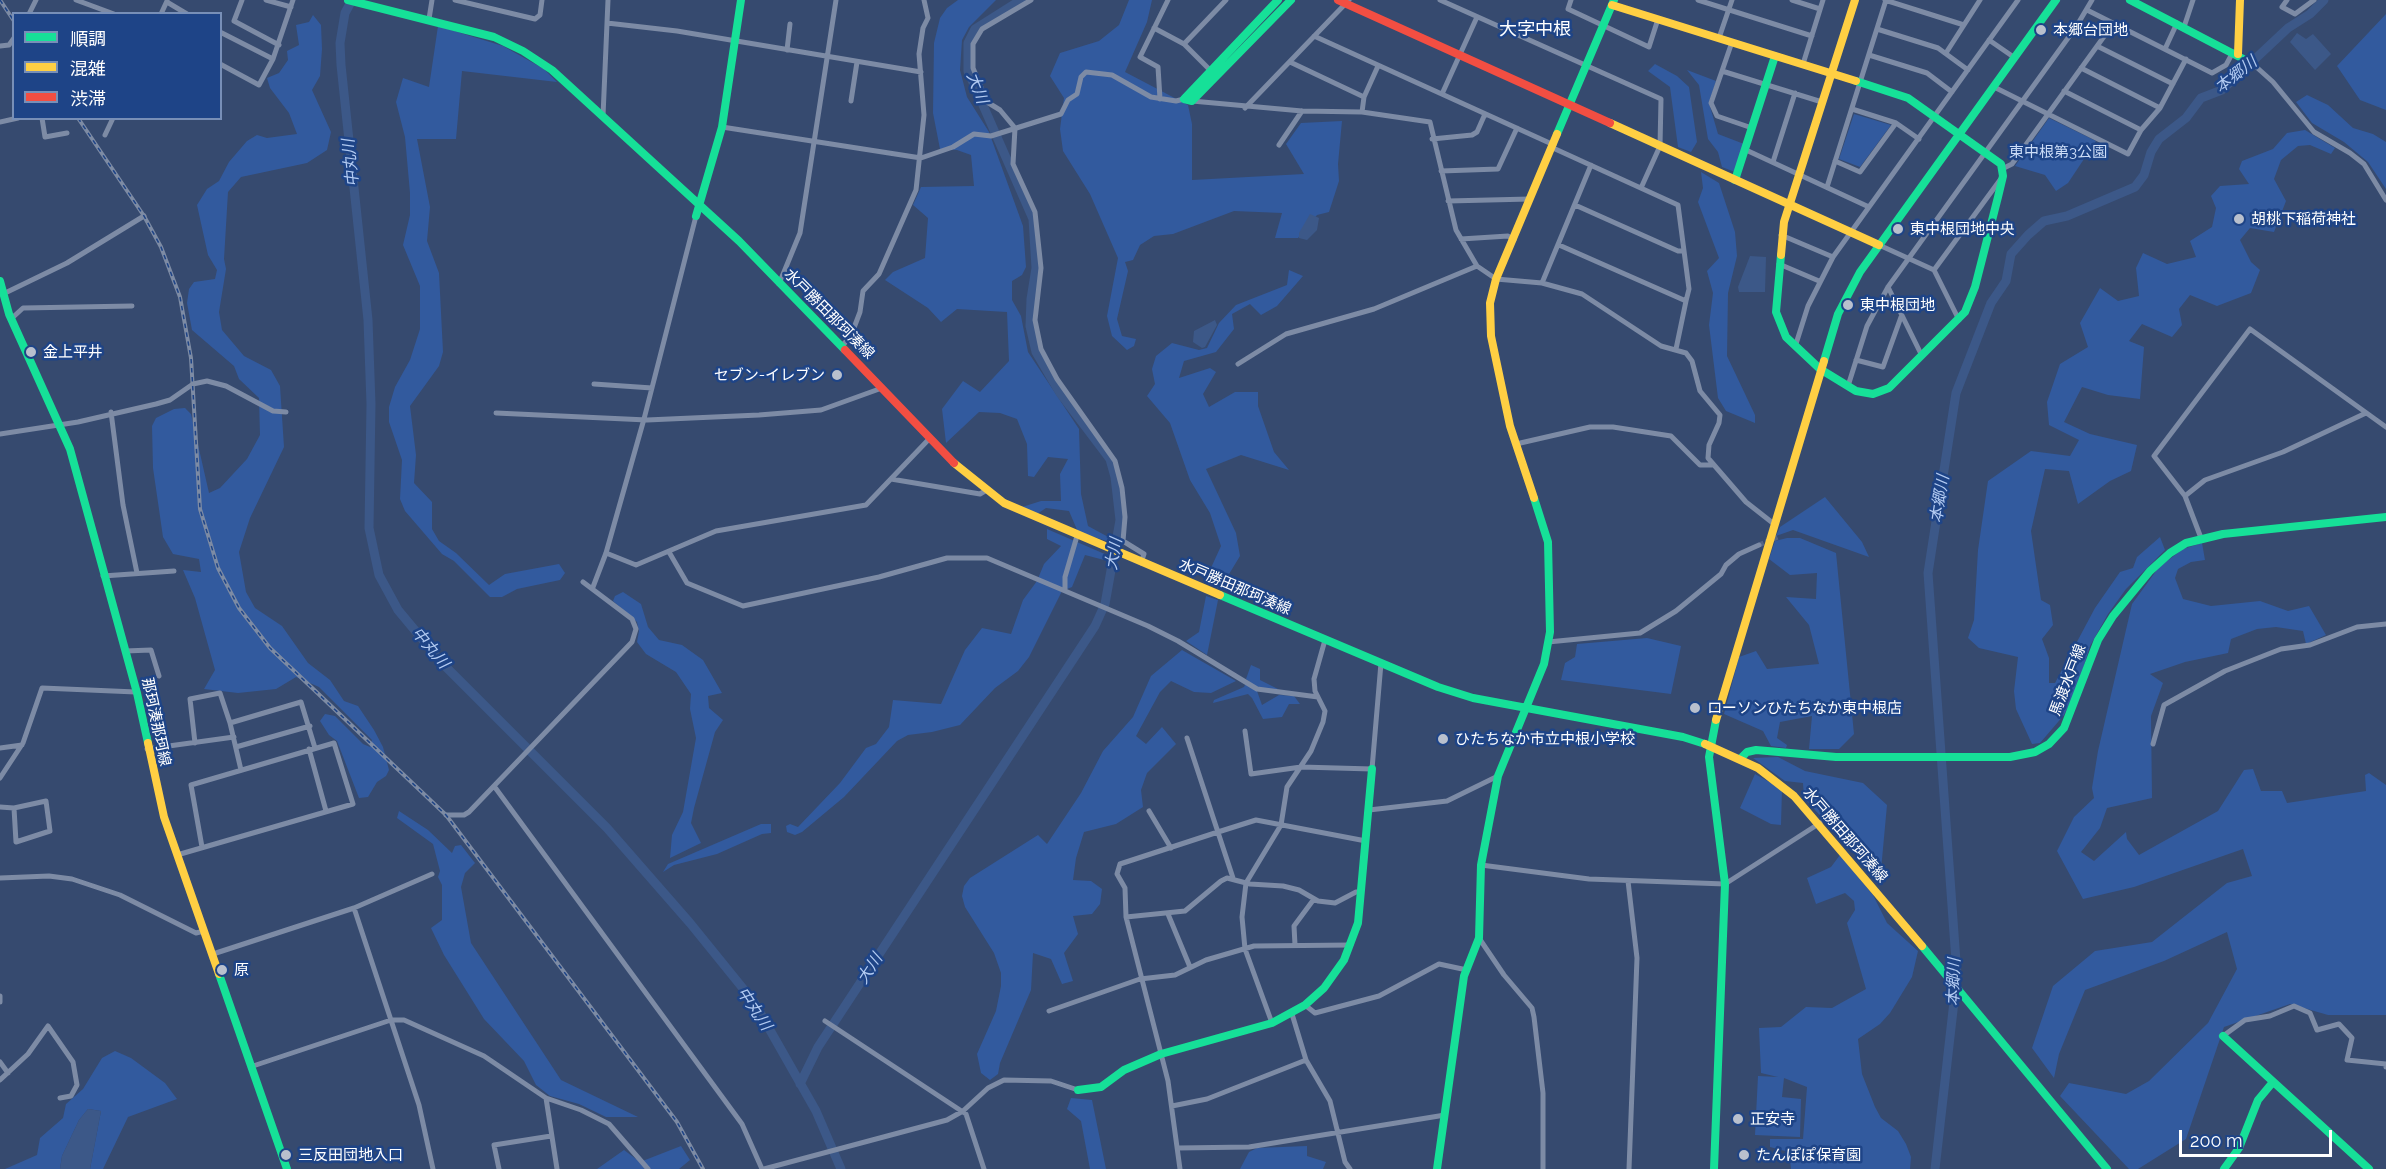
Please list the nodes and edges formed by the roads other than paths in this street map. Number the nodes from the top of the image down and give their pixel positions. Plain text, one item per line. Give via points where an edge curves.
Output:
1 (76, 0) edge
2 (242, 0) edge
3 (266, 0) edge
4 (293, 0) edge
5 (348, 0) edge
6 (432, 0) edge
7 (455, 0) edge
8 (542, 0) edge
9 (608, 0) edge
10 (741, 0) edge
11 (836, 0) edge
12 (924, 0) edge
13 (1031, 0) edge
14 (1168, 0) edge
15 (1226, 0) edge
16 (1278, 0) edge
17 (1291, 0) edge
18 (1440, 0) edge
19 (1571, 0) edge
20 (1701, 0) edge
21 (1732, 0) edge
22 (1792, 0) edge
23 (1823, 0) edge
24 (1855, 0) edge
25 (1886, 0) edge
26 (1979, 0) edge
27 (2018, 0) edge
28 (2056, 0) edge
29 (2092, 0) edge
30 (2130, 0) edge
31 (2193, 0) edge
32 (2240, 0) edge
33 (2287, 0) edge
34 (2314, 0) edge
35 (167, 1) edge
36 (1345, 1) edge
37 (1613, 2) edge
38 (291, 7) junction
39 (1820, 9) junction
40 (1728, 10) junction
41 (2087, 10) junction
42 (109, 12) edge
43 (184, 12) edge
44 (1477, 17) junction
45 (429, 19) junction
46 (1658, 19) junction
47 (607, 23) junction
48 (790, 24) dead end
49 (2113, 24) junction
50 (1964, 25) junction
51 (2180, 25) junction
52 (1603, 26) junction
53 (1155, 28) junction
54 (1877, 29) junction
55 (222, 33) edge
56 (1314, 36) junction
57 (1812, 36) junction
58 (1719, 38) junction
59 (735, 40) junction
60 (1989, 40) junction
61 (1732, 42) junction
62 (1184, 44) junction
63 (279, 45) junction
64 (2097, 46) junction
65 (2165, 49) junction
66 (787, 50) junction
67 (1946, 53) junction
68 (2235, 53) junction
69 (1461, 55) junction
70 (1869, 55) junction
71 (1775, 56) junction
72 (828, 57) junction
73 (2015, 58) junction
74 (273, 59) junction
75 (2186, 59) junction
76 (857, 62) junction
77 (1290, 62) junction
78 (2251, 62) joint
79 (1803, 64) junction
80 (222, 65) edge
81 (1378, 66) junction
82 (1587, 66) junction
83 (2081, 68) junction
84 (1968, 70) junction
85 (1722, 71) junction
86 (921, 72) junction
87 (1214, 74) junction
88 (1832, 74) junction
89 (1860, 82) junction
90 (1766, 84) junction
91 (2173, 84) junction
92 (1994, 87) junction
93 (2064, 91) junction
94 (1952, 92) junction
95 (1794, 93) junction
96 (1442, 94) junction
97 (1364, 96) junction
98 (1160, 99) junction
99 (1188, 100) junction
100 (2023, 100) junction
101 (851, 101) dead end
102 (1822, 102) junction
103 (1570, 106) junction
104 (1245, 108) junction
105 (2160, 108) junction
106 (1852, 109) junction
107 (1302, 111) junction
108 (1362, 112) junction
109 (2048, 113) junction
110 (1485, 114) junction
111 (603, 116) junction
112 (1936, 116) junction
113 (42, 120) edge
114 (112, 120) edge
115 (1896, 123) junction
116 (722, 128) junction
117 (1014, 128) junction
118 (1517, 128) junction
119 (1752, 128) junction
120 (2141, 130) junction
121 (67, 133) dead end
122 (1961, 134) junction
123 (105, 135) dead end
124 (1432, 139) junction
125 (1919, 139) junction
126 (814, 140) junction
127 (1279, 144) dead end
128 (1554, 146) junction
129 (1660, 146) junction
130 (1746, 150) junction
131 (1986, 152) junction
132 (921, 158) junction
133 (1835, 161) junction
134 (1773, 162) junction
135 (1592, 165) junction
136 (1441, 171) junction
137 (2003, 172) junction
138 (1799, 175) junction
139 (1736, 180) junction
140 (1827, 187) junction
141 (1641, 188) junction
142 (1531, 199) junction
143 (2386, 200) edge
144 (1448, 201) junction
145 (700, 205) junction
146 (1790, 205) junction
147 (1575, 206) junction
148 (1869, 207) junction
149 (144, 216) dead end
150 (696, 216) joint
151 (1851, 232) junction
152 (1781, 235) junction
153 (1461, 239) junction
154 (1514, 240) junction
155 (1559, 245) junction
156 (1880, 245) junction
157 (1684, 251) junction
158 (1833, 257) junction
159 (1909, 258) junction
160 (1779, 264) junction
161 (1477, 266) junction
162 (1934, 270) junction
163 (1496, 279) junction
164 (1820, 281) junction
165 (1542, 283) junction
166 (779, 284) junction
167 (1888, 287) junction
168 (1, 288) edge
169 (1686, 301) junction
170 (2, 306) edge
171 (132, 306) dead end
172 (1901, 317) junction
173 (11, 319) junction
174 (1959, 320) junction
175 (840, 344) junction
176 (1795, 346) junction
177 (1676, 349) junction
178 (1922, 356) junction
179 (1856, 360) junction
180 (1238, 364) dead end
181 (1820, 369) junction
182 (594, 384) dead end
183 (1848, 386) junction
184 (652, 388) junction
185 (882, 388) junction
186 (111, 412) junction
187 (286, 412) dead end
188 (496, 412) dead end
189 (2366, 413) junction
190 (644, 419) junction
191 (61, 424) junction
192 (2386, 427) edge
193 (0, 434) edge
194 (930, 438) junction
195 (1516, 444) junction
196 (1712, 465) junction
197 (891, 479) junction
198 (985, 491) junction
199 (2185, 496) junction
200 (2386, 517) edge
201 (1774, 524) junction
202 (1077, 536) junction
203 (2201, 538) junction
204 (1759, 545) tunnel mouth
205 (669, 552) junction
206 (606, 553) junction
207 (1141, 563) junction
208 (174, 570) dead end
209 (137, 573) junction
210 (104, 576) junction
211 (583, 582) dead end
212 (593, 587) junction
213 (1065, 590) junction
214 (2386, 624) edge
215 (1325, 640) junction
216 (1548, 642) junction
217 (125, 651) junction
218 (1381, 663) junction
219 (159, 676) dead end
220 (136, 692) junction
221 (1318, 697) junction
222 (1525, 707) junction
223 (230, 723) junction
224 (310, 726) junction
225 (1245, 731) dead end
226 (234, 736) junction
227 (1187, 738) dead end
228 (195, 743) junction
229 (1709, 744) junction
230 (2153, 744) dead end
231 (22, 745) junction
232 (236, 747) junction
233 (0, 748) edge
234 (312, 748) junction
235 (147, 749) junction
236 (1741, 758) junction
237 (1301, 767) junction
238 (1372, 769) junction
239 (241, 770) junction
240 (1498, 776) junction
241 (0, 778) edge
242 (494, 786) junction
243 (0, 807) edge
244 (14, 808) junction
245 (1369, 810) junction
246 (326, 811) junction
247 (1149, 811) dead end
248 (446, 815) dead end
249 (1820, 823) junction
250 (1281, 825) junction
251 (1218, 832) junction
252 (1366, 841) junction
253 (202, 847) junction
254 (1171, 848) junction
255 (177, 855) junction
256 (1481, 865) junction
257 (432, 874) dead end
258 (0, 878) edge
259 (1233, 878) junction
260 (1628, 881) junction
261 (1246, 883) junction
262 (1725, 884) junction
263 (1361, 892) junction
264 (1314, 899) junction
265 (354, 908) junction
266 (1168, 914) junction
267 (1126, 917) junction
268 (204, 931) junction
269 (1479, 938) junction
270 (1295, 945) junction
271 (1351, 945) junction
272 (1245, 949) junction
273 (213, 954) junction
274 (1190, 967) junction
275 (1467, 970) junction
276 (1140, 980) junction
277 (0, 996) edge
278 (0, 1002) edge
279 (1305, 1005) junction
280 (1049, 1011) dead end
281 (1292, 1014) junction
282 (392, 1020) junction
283 (825, 1021) dead end
284 (1272, 1023) junction
285 (2223, 1036) joint
286 (1161, 1054) junction
287 (1306, 1060) junction
288 (0, 1062) edge
289 (253, 1066) junction
290 (2386, 1067) edge
291 (9, 1073) junction
292 (0, 1080) edge
293 (2273, 1082) junction
294 (1078, 1090) joint
295 (60, 1098) dead end
296 (546, 1098) junction
297 (1172, 1106) junction
298 (963, 1111) junction
299 (1445, 1115) junction
300 (1339, 1132) junction
301 (551, 1136) junction
302 (1178, 1148) junction
303 (2363, 1167) edge
304 (287, 1169) edge
305 (433, 1169) edge
306 (499, 1169) edge
307 (557, 1169) edge
308 (648, 1169) edge
309 (763, 1169) edge
310 (984, 1169) edge
311 (1180, 1169) edge
312 (1350, 1169) edge
313 (1437, 1169) edge
314 (1543, 1169) edge
315 (1629, 1169) edge
316 (1714, 1169) edge
317 (2107, 1169) edge
318 (2224, 1169) edge

1 - 42 street
2 - 63 street via 234,21
3 - 38 street
4 - 38 street
5 - 45 street, 水戸勝田那珂湊線
6 - 45 street
7 - 8 street via 535,19 540,15
9 - 47 street
10 - 59 street
11 - 72 street
12 - 86 street via 928,18 923,28
13 - 117 street via 982,29 972,53 973,68 987,102 1000,110
14 - 53 street
15 - 62 street
16 - 87 street
17 - 87 street
18 - 44 street
19 - 52 street via 1568,9
20 - 40 street
21 - 40 street
22 - 39 street
23 - 39 street
24 - 88 street
25 - 50 street
25 - 54 street
26 - 50 street
27 - 60 street
28 - 73 street
29 - 41 street
30 - 51 street
31 - 51 street
32 - 68 street
33 - 34 street via 2282,7 2295,14
35 - 43 street
36 - 56 street
36 - 69 street
37 - 46 street
37 - 52 street
38 - 63 street
39 - 57 street
40 - 57 street
40 - 58 street
41 - 49 street
41 - 100 street
44 - 69 street
44 - 82 street
45 - 111 street, 水戸勝田那珂湊線 via 494,37 524,51 564,79
46 - 52 street via 1649,47
46 - 58 street
47 - 59 street
47 - 111 street
48 - 66 street
49 - 64 street
49 - 65 street
50 - 67 street
51 - 65 street
51 - 68 street
52 - 82 street
53 - 62 street
53 - 98 street via 1140,57 1158,67
54 - 67 street
54 - 70 street
55 - 74 street
56 - 77 street
56 - 81 street
57 - 79 street
58 - 61 street
59 - 66 street
59 - 116 street
60 - 73 street
60 - 84 street
61 - 71 street
61 - 85 street
62 - 87 street
63 - 74 street
64 - 83 street
64 - 91 street
65 - 75 street
66 - 72 street
67 - 84 street
68 - 75 street via 2226,65 2212,73
68 - 78 street
69 - 96 street
69 - 103 street
70 - 89 street
70 - 94 street via 1927,73
71 - 79 street
71 - 90 street
72 - 76 street
72 - 126 street
73 - 92 street
74 - 80 street via 260,85
75 - 91 street
76 - 86 street
76 - 101 street
77 - 97 street
77 - 104 street
78 - 143 street via 2314,132 2360,159
79 - 88 street
81 - 96 street
81 - 97 street
82 - 103 street
82 - 129 street via 1661,99
83 - 93 street
83 - 105 street
84 - 94 street
85 - 90 street
85 - 119 street via 1711,103 1717,116
86 - 132 street
87 - 99 street
88 - 89 street
88 - 102 street
89 - 106 street
89 - 112 street via 1908,98
90 - 95 street
90 - 119 street
91 - 105 street
92 - 100 street
92 - 122 street
93 - 109 street
93 - 120 street
94 - 112 street
95 - 102 street
95 - 134 street
96 - 110 street
97 - 108 street
98 - 99 street
98 - 117 street via 1112,75 1086,72 1077,94 1068,100 1063,112
99 - 104 street
100 - 109 street
100 - 131 street
102 - 138 street
103 - 128 street
103 - 129 street
104 - 107 street
105 - 120 street
106 - 115 street
106 - 133 street
107 - 108 street
107 - 127 street
108 - 124 street via 1430,122
109 - 120 street via 2128,154
109 - 137 street
110 - 118 street
110 - 124 street via 1472,135
111 - 145 street, 水戸勝田那珂湊線
112 - 122 street
112 - 125 street
113 - 121 street via 45,137
114 - 123 street
115 - 125 street
115 - 133 street via 1860,172
116 - 126 street
116 - 145 street
117 - 132 street via 995,134 974,134 953,147
117 - 207 street via 1013,164 1031,199 1040,246 1035,304 1037,336 1057,380 1115,461 1125,517 1122,538 1144,554
118 - 128 street
118 - 136 street via 1498,169
119 - 130 street
122 - 131 street
122 - 156 street
124 - 136 street
125 - 148 street
126 - 132 street
126 - 166 street via 800,233
128 - 135 street
128 - 142 street
129 - 139 street
129 - 141 street
130 - 134 street
130 - 139 street
131 - 137 street
131 - 159 street
132 - 175 street via 913,198 879,274 863,291 852,333
133 - 140 street
134 - 138 street
135 - 141 street
135 - 147 street
136 - 144 street
137 - 162 street
137 - 174 street via 1975,287
138 - 140 street
138 - 146 street
139 - 146 street
140 - 148 street
141 - 157 street via 1678,205
142 - 144 street
142 - 154 street
144 - 153 street
145 - 150 street
145 - 166 street, 水戸勝田那珂湊線
146 - 151 street
146 - 152 street
147 - 155 street
147 - 157 street
148 - 151 street
149 - 168 street via 67,263
150 - 184 street
151 - 156 street
151 - 158 street
152 - 158 street
152 - 160 street
153 - 154 street via 1508,236
153 - 161 street
154 - 163 street
155 - 165 street
155 - 169 street
156 - 159 street
156 - 181 street via 1844,302
157 - 169 street via 1689,289
158 - 164 street
159 - 162 street
159 - 167 street
160 - 164 street
160 - 176 street via 1776,312 1781,330
161 - 163 street
161 - 180 street via 1374,309 1286,334
162 - 174 street
163 - 165 street
163 - 195 street via 1489,321
164 - 176 street
165 - 177 street via 1582,294 1661,346
166 - 175 street, 水戸勝田那珂湊線
167 - 172 street
167 - 179 street via 1867,326
168 - 170 street, 那珂湊那珂線
169 - 177 street
170 - 173 street, 那珂湊那珂線
171 - 173 street via 23,308
172 - 178 street
172 - 179 street via 1883,367
173 - 191 street, 那珂湊那珂線
174 - 178 street
175 - 185 street, 水戸勝田那珂湊線
176 - 181 street
177 - 196 street via 1690,356 1700,392 1720,415 1708,450
178 - 183 street via 1881,392 1865,393
179 - 183 street
181 - 183 street
181 - 201 street
182 - 184 street
184 - 190 street
185 - 190 street via 821,410
185 - 194 street, 水戸勝田那珂湊線
186 - 187 street via 170,400 193,384 207,381 226,386 273,411
186 - 191 street
186 - 209 street
188 - 190 street
189 - 192 street
189 - 199 street via 2283,452 2205,480
189 - 199 street via 2250,329 2154,456
190 - 206 street
191 - 193 street
191 - 210 street, 那珂湊那珂線
194 - 197 street
194 - 198 street, 水戸勝田那珂湊線
195 - 196 street via 1590,427 1613,427 1671,436 1700,465
195 - 216 street via 1548,542
196 - 201 street via 1746,502
197 - 198 street via 980,494
197 - 205 street via 866,505 716,531
198 - 202 street, 水戸勝田那珂湊線
199 - 203 street
200 - 203 street, 馬渡水戸線
201 - 229 street
202 - 207 street, 水戸勝田那珂湊線
202 - 213 street
203 - 236 street, 馬渡水戸線 via 2170,553 2113,616 2098,640 2067,721 2049,744 2035,752 2018,756 1815,757 1756,750
204 - 216 street via 1739,554 1676,611 1640,633
205 - 206 street via 636,565
205 - 213 street via 687,583 744,606 947,558 974,556 1012,566
206 - 212 street
207 - 215 street, 水戸勝田那珂湊線
208 - 209 street
209 - 210 street
210 - 217 street, 那珂湊那珂線
211 - 212 street
212 - 242 street via 632,619 636,634
213 - 221 street via 1178,641 1257,690
214 - 230 street via 2357,627 2310,645 2281,649 2225,671 2164,705
215 - 218 street, 水戸勝田那珂湊線
215 - 221 street via 1314,679
216 - 222 street via 1544,664
217 - 219 street via 151,650
217 - 220 street, 那珂湊那珂線
218 - 222 street, 水戸勝田那珂湊線 via 1473,698
218 - 238 street
220 - 231 street via 42,688
220 - 235 street, 那珂湊那珂線
221 - 237 street via 1325,717
222 - 229 street, 水戸勝田那珂湊線
222 - 240 street
223 - 224 street via 301,702
223 - 226 street
223 - 228 street via 220,693 190,699
224 - 232 street
224 - 234 street
225 - 237 street via 1251,774
226 - 228 street
226 - 232 street
227 - 251 street
228 - 235 street
229 - 236 street, 水戸勝田那珂湊線
229 - 262 street
231 - 233 street
231 - 241 street
232 - 239 street
234 - 239 street
234 - 246 street
234 - 246 street via 334,743 353,804
235 - 255 street, 那珂湊那珂線
236 - 249 street, 水戸勝田那珂湊線 via 1790,792
237 - 238 street
237 - 250 street via 1284,794
238 - 245 street
239 - 253 street via 191,785
240 - 245 street via 1447,801
240 - 256 street
242 - 248 street via 469,812
242 - 309 street via 742,1124
243 - 244 street
244 - 244 street via 46,801 50,831 16,842
245 - 252 street
246 - 253 street
247 - 254 street
249 - 262 street
249 - 317 street, 水戸勝田那珂湊線
250 - 251 street via 1256,820
250 - 252 street
250 - 261 street
251 - 254 street
251 - 259 street
252 - 263 street
253 - 255 street
254 - 267 street via 1120,864 1118,874 1125,888
255 - 268 street, 那珂湊那珂線
256 - 260 street
256 - 269 street
257 - 265 street
258 - 268 street via 72,879 120,895 196,933
259 - 261 street
259 - 266 street via 1221,880 1192,907
260 - 262 street
260 - 315 street via 1637,958
261 - 264 street via 1283,886
261 - 272 street via 1242,917
262 - 316 street
263 - 264 street via 1335,903
263 - 271 street
264 - 270 street via 1294,926
265 - 273 street
265 - 282 street
266 - 267 street
266 - 274 street
267 - 276 street
268 - 273 street, 那珂湊那珂線
269 - 275 street
269 - 314 street via 1532,1008 1543,1093
270 - 271 street
270 - 272 street
271 - 279 street via 1333,977
272 - 274 street
272 - 284 street
273 - 289 street, 那珂湊那珂線
274 - 276 street via 1175,975
275 - 279 street via 1439,964 1379,996 1315,1013
275 - 299 street
276 - 280 street
276 - 286 street
277 - 278 street
279 - 281 street
281 - 284 street
281 - 287 street
282 - 289 street
282 - 296 street via 404,1020 484,1056
282 - 305 street via 419,1105
283 - 298 street
284 - 286 street
285 - 290 street via 2245,1020 2270,1016 2294,1006 2310,1013 2317,1030 2339,1024 2352,1038 2347,1060
285 - 293 street
286 - 294 street via 1124,1070 1101,1087
286 - 297 street
287 - 297 street via 1207,1100
287 - 300 street via 1330,1101
288 - 291 street
289 - 304 street, 那珂湊那珂線
291 - 292 street
291 - 295 street via 48,1026 73,1062 77,1085 71,1096
293 - 303 street
293 - 318 street via 2258,1100 2239,1149
294 - 298 street via 1051,1081 1004,1080 988,1088
296 - 301 street
296 - 308 street via 609,1124
297 - 302 street
298 - 309 street via 947,1120
298 - 310 street
299 - 300 street
299 - 313 street
300 - 302 street via 1249,1147
300 - 312 street
301 - 306 street via 494,1145
301 - 307 street
302 - 311 street

